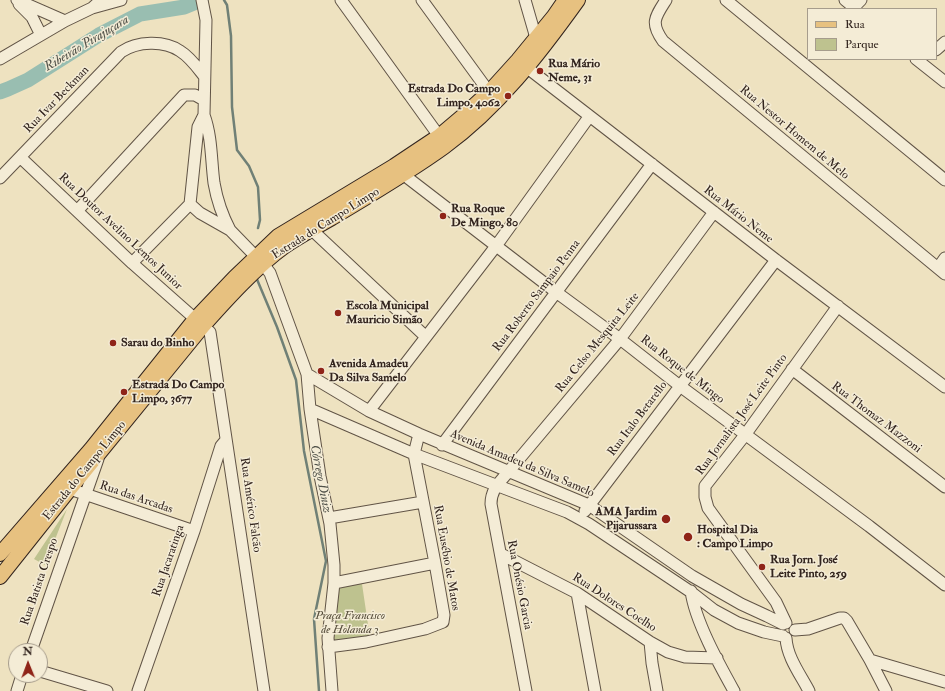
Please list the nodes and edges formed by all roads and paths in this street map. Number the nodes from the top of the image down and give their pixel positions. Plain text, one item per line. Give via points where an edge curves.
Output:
1 (16, 0) edge
2 (101, 0) edge
3 (121, 0) edge
4 (342, 0) edge
5 (422, 0) edge
6 (526, 0) edge
7 (565, 0) edge
8 (578, 0) edge
9 (666, 0) edge
10 (726, 0) edge
11 (203, 3) edge
12 (92, 8) junction
13 (65, 21) junction
14 (41, 35) junction
15 (536, 38) junction
16 (945, 42) edge
17 (937, 49) edge
18 (0, 59) edge
19 (922, 61) edge
20 (522, 64) junction
21 (204, 76) junction
22 (945, 82) edge
23 (489, 92) junction
24 (204, 100) junction
25 (204, 116) junction
26 (589, 117) junction
27 (438, 136) junction
28 (20, 157) junction
29 (652, 164) junction
30 (404, 175) junction
31 (0, 178) edge
32 (945, 180) edge
33 (190, 204) junction
34 (77, 211) junction
35 (714, 212) junction
36 (230, 230) junction
37 (312, 230) junction
38 (496, 246) junction
39 (945, 258) edge
40 (260, 260) junction
41 (776, 260) junction
42 (132, 263) junction
43 (942, 271) edge
44 (556, 292) junction
45 (838, 306) junction
46 (199, 323) junction
47 (425, 336) junction
48 (620, 339) junction
49 (792, 369) junction
50 (307, 374) junction
51 (680, 386) junction
52 (945, 387) edge
53 (310, 409) junction
54 (369, 411) junction
55 (419, 434) junction
56 (744, 435) junction
57 (226, 440) junction
58 (442, 445) junction
59 (100, 454) junction
60 (414, 454) junction
61 (509, 471) junction
62 (496, 485) junction
63 (945, 487) edge
64 (70, 489) junction
65 (85, 494) junction
66 (423, 502) junction
67 (589, 505) junction
68 (329, 518) junction
69 (580, 518) junction
70 (194, 531) junction
71 (0, 554) edge
72 (500, 554) junction
73 (436, 563) junction
74 (692, 576) junction
75 (0, 578) edge
76 (334, 583) junction
77 (945, 585) edge
78 (691, 592) junction
79 (577, 593) junction
80 (776, 602) junction
81 (767, 616) junction
82 (784, 624) junction
83 (795, 630) junction
84 (784, 637) junction
85 (650, 642) junction
86 (34, 643) edge
87 (328, 646) junction
88 (717, 658) junction
89 (870, 660) junction
90 (48, 673) edge
91 (945, 682) edge
92 (107, 691) edge
93 (138, 691) edge
94 (264, 691) edge
95 (332, 691) edge
96 (526, 691) edge
97 (595, 691) edge
98 (657, 691) edge
99 (734, 691) edge
100 (809, 691) edge
101 (886, 691) edge

1 - 13 street
1 - 14 street via 28,11
2 - 12 street
3 - 12 street
4 - 27 street
5 - 23 street
6 - 15 street
7 - 15 main road, Estrada do Campo Limpo
8 - 20 main road, Estrada do Campo Limpo
9 - 43 street, Rua Nestor Homem de Melo via 655,21 656,30 663,40
10 - 32 street
11 - 21 street via 206,20
12 - 13 street
13 - 14 street
14 - 18 street
15 - 20 main road, Estrada do Campo Limpo
16 - 17 street
19 - 22 street
20 - 23 main road, Estrada do Campo Limpo
20 - 26 street, Rua Mário Neme
20 - 30 main road, Estrada do Campo Limpo via 496,102 473,124
21 - 24 street
21 - 28 street, Rua Ivar Beckman via 181,51 172,46 130,46 121,52
23 - 27 main road, Estrada do Campo Limpo
24 - 25 street
24 - 34 street via 195,94 184,95
25 - 33 street via 198,127
25 - 36 street via 208,127 214,184 221,213
26 - 29 street, Rua Mário Neme
26 - 38 street
27 - 40 main road, Estrada do Campo Limpo via 394,166 278,236
28 - 31 street, Rua Ivar Beckman
28 - 34 street, Rua Doutor Avelino Lemos Junior
29 - 35 street, Rua Mário Neme
29 - 44 street, Rua Roberto Sampaio Penna
30 - 37 main road, Estrada do Campo Limpo
30 - 38 street, Rua Roque de Mingo
33 - 36 street via 200,213
33 - 42 street
34 - 42 street, Rua Doutor Avelino Lemos Junior
35 - 41 street, Rua Mário Neme
35 - 48 street, Rua Celso Mesquita Leite
36 - 40 street
37 - 40 main road, Estrada do Campo Limpo
37 - 47 street
38 - 44 street, Rua Roque de Mingo
38 - 47 street
39 - 43 street
40 - 46 main road, Estrada do Campo Limpo via 219,308
40 - 50 street via 270,273
41 - 45 street, Rua Mário Neme
41 - 51 street, Rua Italo Betarello
42 - 46 street, Rua Doutor Avelino Lemos Junior
44 - 48 street, Rua Roque de Mingo
44 - 58 street, Rua Roberto Sampaio Penna
45 - 49 street, Rua Jornalista José Leite Pinto
45 - 52 street, Rua Mário Neme
46 - 57 street, Rua Américo Falcão via 210,332
46 - 59 main road, Estrada do Campo Limpo
46 - 71 main road, Estrada do Campo Limpo
47 - 54 street
48 - 51 street, Rua Roque de Mingo
48 - 61 street, Rua Celso Mesquita Leite
49 - 56 street, Rua Jornalista José Leite Pinto
49 - 63 street, Rua Thomaz Mazzoni
50 - 53 street
50 - 54 street, Avenida Amadeu da Silva Samelo
51 - 56 street, Rua Roque de Mingo
51 - 67 street, Rua Italo Betarello
53 - 60 street
53 - 68 street
54 - 55 street, Avenida Amadeu da Silva Samelo
55 - 58 street, Avenida Amadeu da Silva Samelo
55 - 60 street
56 - 77 street, Rua Roque de Mingo
56 - 80 street, Rua Jornalista José Leite Pinto via 705,486 705,498 708,508
57 - 70 street, Rua Jacaratinga via 220,446
57 - 94 street, Rua Américo Falcão
58 - 61 street, Avenida Amadeu da Silva Samelo
59 - 64 main road, Estrada do Campo Limpo
59 - 65 street, Rua Batista Crespo
60 - 62 street
60 - 66 street, Rua Eusébio de Matos
61 - 62 street, Rua Celso Mesquita Leite
61 - 67 street, Avenida Amadeu da Silva Samelo
62 - 69 street
62 - 72 street, Rua Onésio Garcia via 491,504
64 - 65 street, Rua das Arcadas
64 - 75 main road, Estrada do Campo Limpo
65 - 70 street, Rua das Arcadas
65 - 86 street, Rua Batista Crespo
66 - 68 street
66 - 73 street, Rua Eusébio de Matos
67 - 69 street, Rua Italo Betarello
67 - 74 street, Avenida Amadeu da Silva Samelo
68 - 76 street via 334,554
69 - 78 street
70 - 93 street, Rua Jacaratinga
72 - 79 street, Rua Dolores Coelho
72 - 96 street, Rua Onésio Garcia
73 - 76 street
73 - 87 street, Rua Eusébio de Matos via 443,622 425,629 366,642
74 - 78 street
74 - 81 street, Avenida Amadeu da Silva Samelo
76 - 87 street
78 - 84 street via 714,610 738,623
78 - 88 street via 698,616
79 - 85 street, Rua Dolores Coelho
79 - 97 street
80 - 81 street via 774,609
80 - 82 street, Rua Jornalista José Leite Pinto
81 - 82 street, Avenida Amadeu da Silva Samelo
82 - 83 street via 792,624
82 - 84 street via 780,630
83 - 84 street via 792,636
83 - 89 street via 808,629 844,618
84 - 100 street via 790,657
85 - 88 street, Rua Dolores Coelho via 684,657
85 - 98 street
87 - 95 street
88 - 99 street
89 - 91 street
89 - 101 street
90 - 92 street

